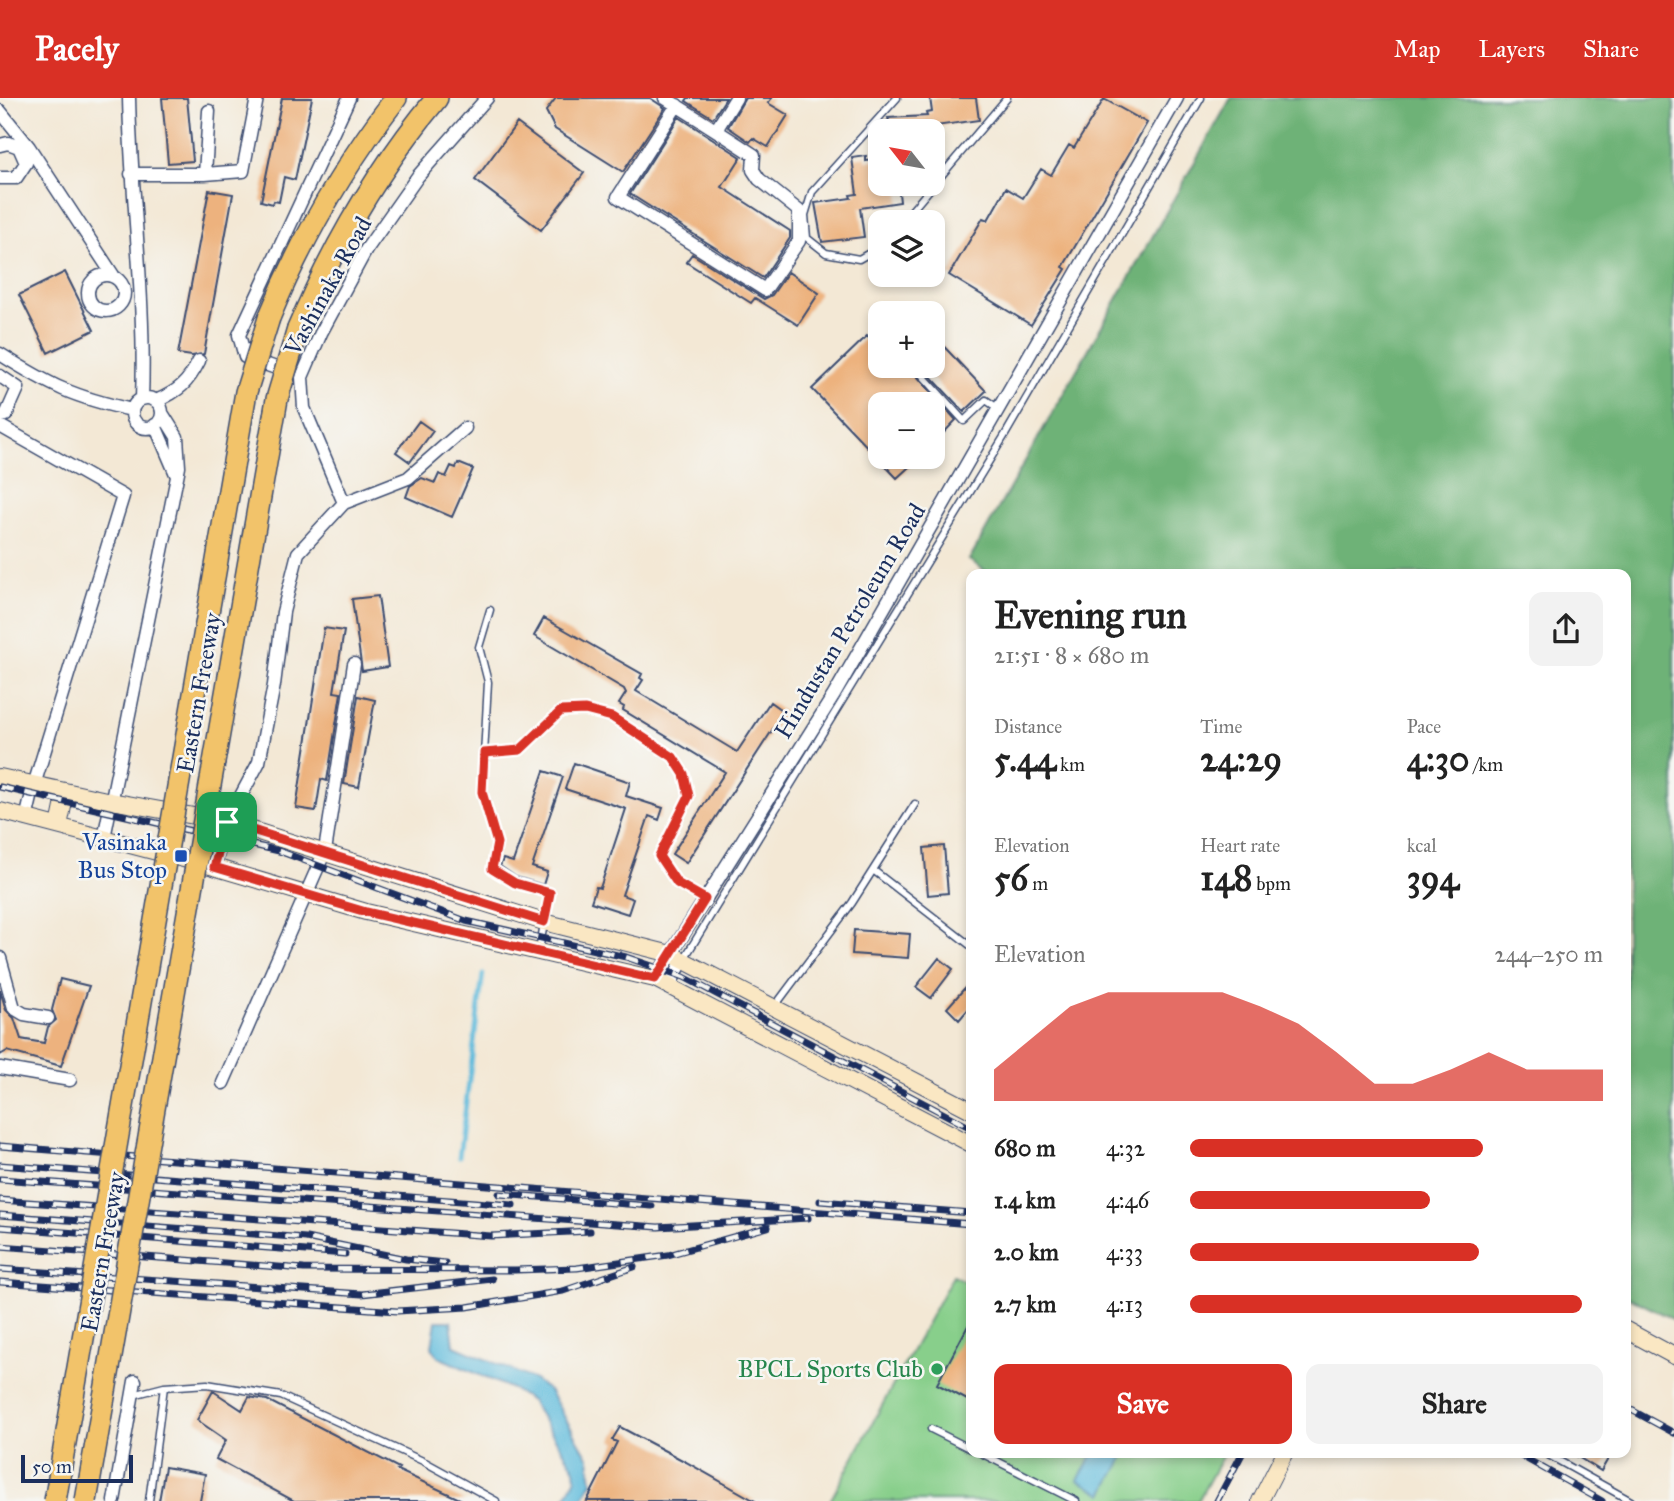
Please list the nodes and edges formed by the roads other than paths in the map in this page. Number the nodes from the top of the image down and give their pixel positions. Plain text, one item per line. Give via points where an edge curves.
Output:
1 (129, 98) edge
2 (257, 98) edge
3 (349, 98) edge
4 (396, 98) edge
5 (436, 98) edge
6 (487, 98) edge
7 (665, 98) edge
8 (736, 98) edge
9 (897, 98) edge
10 (1007, 98) edge
11 (1177, 98) edge
12 (1200, 98) edge
13 (677, 105) junction
14 (0, 111) edge
15 (209, 111) dead end
16 (716, 130) junction
17 (0, 145) edge
18 (26, 149) junction
19 (131, 174) junction
20 (205, 174) junction
21 (0, 178) edge
22 (912, 210) edge
23 (868, 254) edge
24 (113, 275) junction
25 (125, 294) junction
26 (144, 335) junction
27 (0, 354) edge
28 (199, 361) dead end
29 (0, 376) edge
30 (302, 377) junction
31 (925, 378) edge
32 (142, 399) junction
33 (156, 401) junction
34 (999, 409) junction
35 (132, 410) junction
36 (162, 413) junction
37 (0, 416) edge
38 (155, 425) junction
39 (0, 426) edge
40 (465, 428) dead end
41 (176, 474) junction
42 (344, 503) junction
43 (490, 610) dead end
44 (354, 664) dead end
45 (484, 753) junction
46 (0, 776) edge
47 (34, 785) junction
48 (65, 792) junction
49 (111, 801) junction
50 (915, 804) dead end
51 (0, 811) edge
52 (26, 819) junction
53 (227, 822) junction
54 (59, 826) junction
55 (104, 838) junction
56 (325, 851) junction
57 (214, 867) junction
58 (873, 870) junction
59 (308, 893) junction
60 (705, 899) junction
61 (544, 922) junction
62 (966, 943) edge
63 (539, 950) junction
64 (677, 957) junction
65 (0, 958) edge
66 (662, 982) junction
67 (774, 1008) junction
68 (48, 1018) dead end
69 (0, 1068) edge
70 (70, 1080) dead end
71 (223, 1083) dead end
72 (966, 1107) edge
73 (966, 1141) edge
74 (1631, 1333) edge
75 (1674, 1356) edge
76 (135, 1381) dead end
77 (164, 1387) junction
78 (132, 1396) junction
79 (931, 1429) dead end
80 (966, 1446) edge
81 (991, 1458) edge
82 (1282, 1458) edge
83 (1555, 1458) edge
84 (54, 1501) edge
85 (86, 1501) edge
86 (114, 1501) edge
87 (149, 1501) edge
88 (496, 1501) edge
89 (1076, 1501) edge
90 (1260, 1501) edge
91 (1631, 1501) edge

1 - 19 street
2 - 20 street via 243,171
3 - 30 street via 239,335 246,357
4 - 84 highway, Eastern Freeway, bridge via 327,196 293,261 246,392
5 - 85 highway, Eastern Freeway, bridge via 389,158 321,274 277,399
6 - 30 street, Vashinaka Road via 418,177 366,250
7 - 13 street
8 - 16 street
9 - 23 lane via 812,192 805,215 807,238 825,253 859,259
10 - 22 lane
11 - 34 street, Hindustan Petroleum Road
12 - 64 lane via 1005,435
13 - 16 street
13 - 16 street via 618,197 765,290 799,241 799,211 759,179 753,170 754,155
14 - 18 street
15 - 20 street
17 - 18 street
18 - 21 street via 21,174 10,180
18 - 24 street
19 - 20 street
19 - 26 street
24 - 25 street
24 - 25 street via 101,275 91,282 88,294 92,305 103,311 115,309
25 - 26 street
26 - 32 street
27 - 35 street via 54,388
28 - 33 street via 188,383
29 - 37 street via 18,388 6,415
30 - 42 street, Vashinaka Road via 304,408
31 - 34 lane via 964,421 986,400
32 - 33 street
32 - 35 street
33 - 36 street
34 - 60 street, Hindustan Petroleum Road via 834,695
35 - 38 street via 137,424
36 - 38 street
36 - 41 street via 177,437
38 - 41 street
39 - 47 street via 123,496
40 - 42 street via 408,478
41 - 49 street
42 - 53 street via 298,553 283,612 259,762
43 - 45 lane via 479,647 488,682
44 - 56 street
45 - 60 lane via 520,750 561,711 585,710 612,717 673,757 684,774 689,796 659,856 677,883
45 - 61 lane via 482,792 497,843 492,869 515,883 550,893
46 - 47 main road
47 - 48 main road
47 - 52 street
48 - 49 main road
48 - 54 main road
49 - 53 main road
49 - 55 street
50 - 58 lane
51 - 52 main road
52 - 54 main road
53 - 56 main road
53 - 57 street
54 - 55 main road
55 - 57 main road
56 - 59 street
56 - 61 main road
57 - 59 main road
58 - 62 lane
58 - 67 lane
59 - 63 main road via 366,912
59 - 71 street
60 - 64 street, Hindustan Petroleum Road
61 - 63 lane
61 - 64 main road
63 - 66 main road
64 - 66 street, Hindustan Petroleum Road
64 - 67 main road
65 - 68 street via 14,1008
66 - 73 main road
67 - 72 main road
69 - 70 street
74 - 75 main road
76 - 78 street
77 - 78 lane
77 - 87 lane
77 - 88 lane via 206,1384 281,1396 425,1462
78 - 86 street
79 - 80 lane
81 - 89 lane
82 - 90 main road
83 - 91 lane

